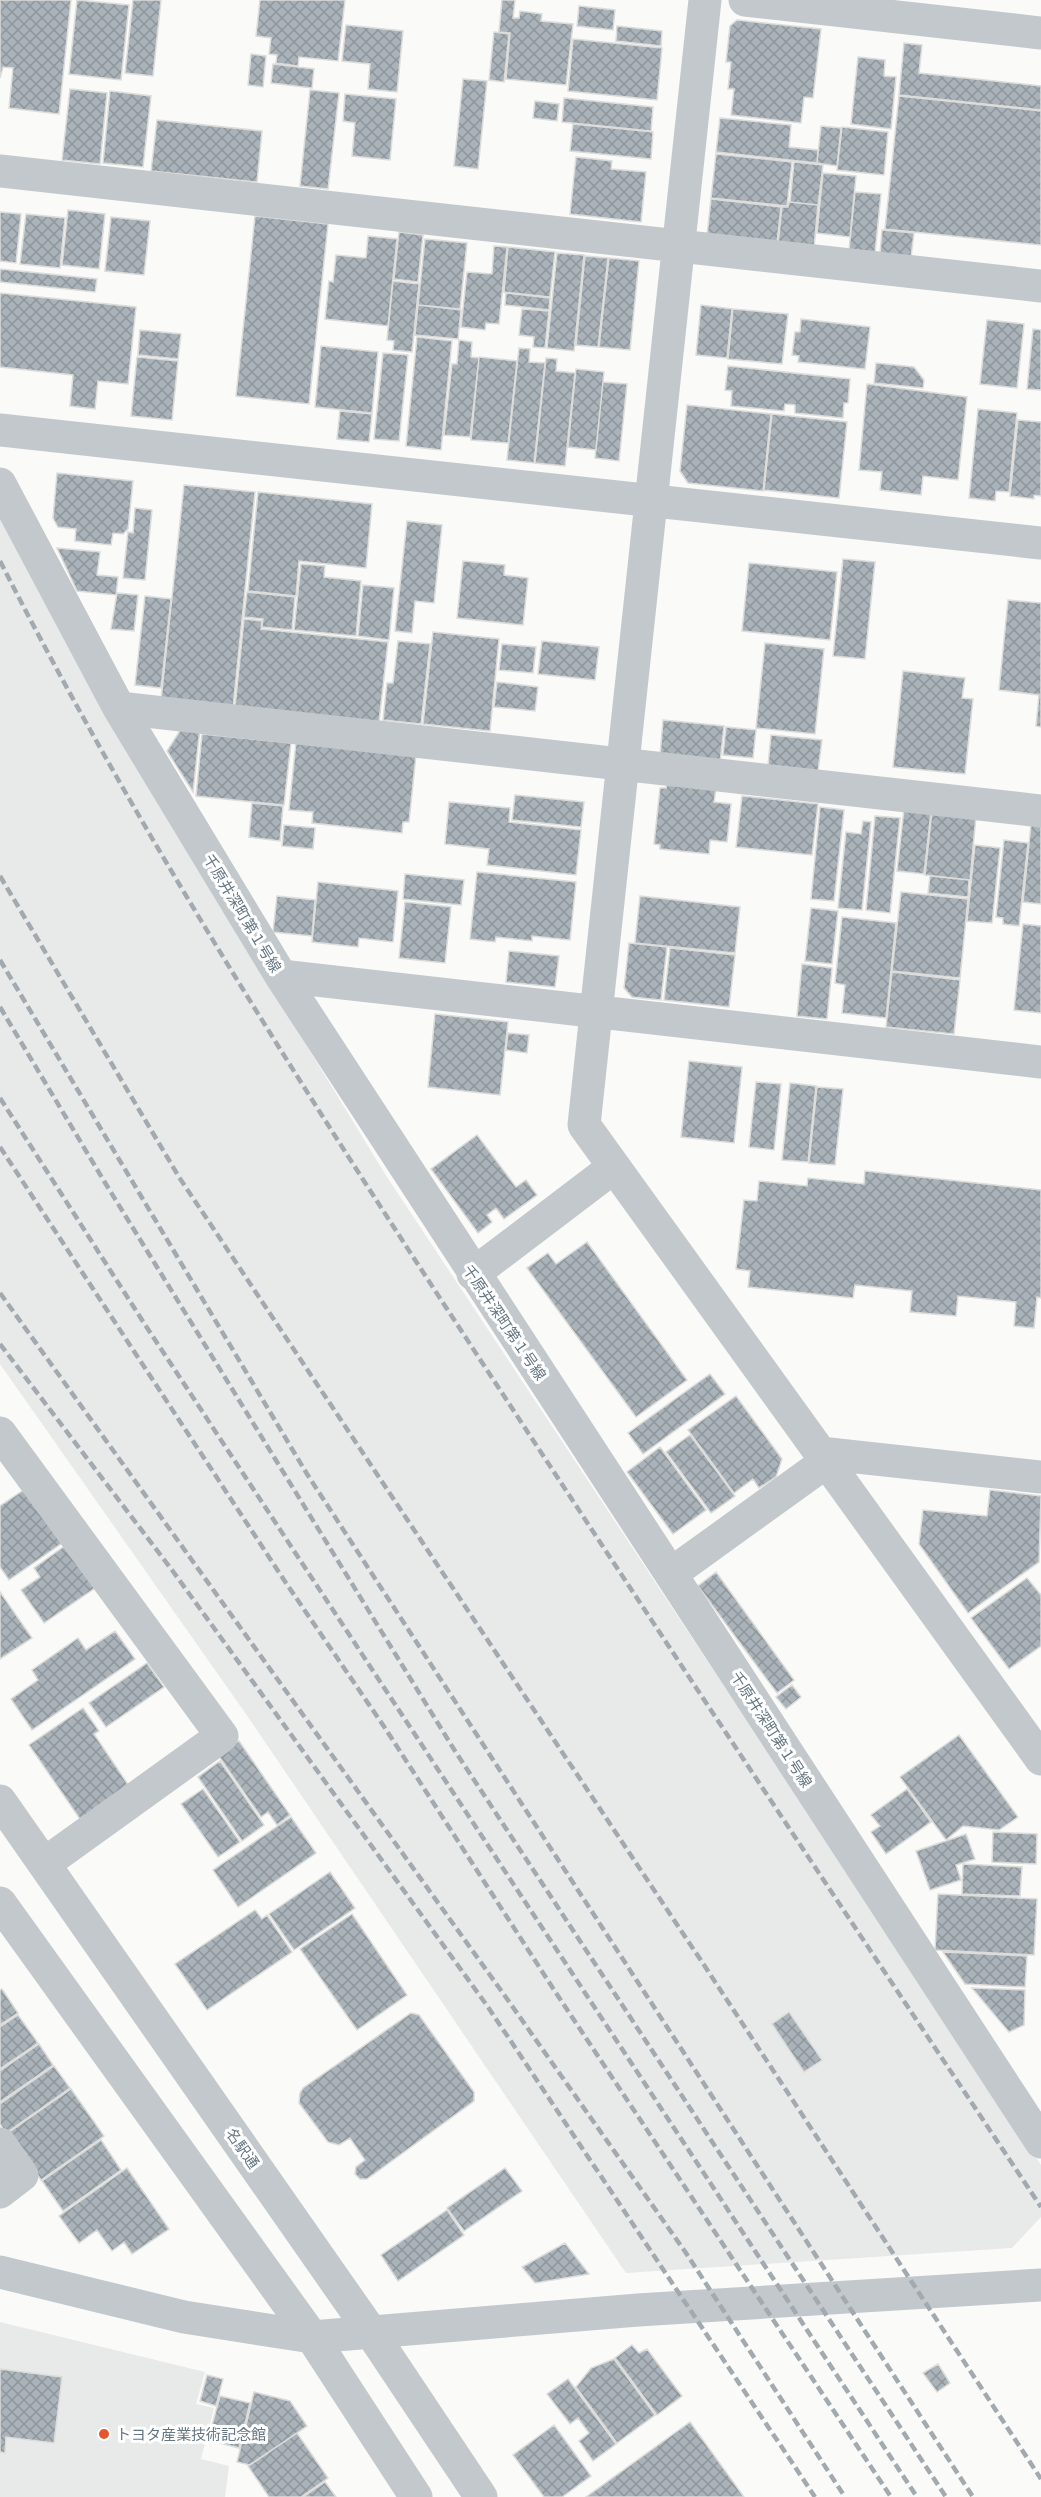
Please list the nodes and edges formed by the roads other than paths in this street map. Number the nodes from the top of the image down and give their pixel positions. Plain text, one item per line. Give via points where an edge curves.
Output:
1 (705, 0) edge
2 (745, 0) edge
3 (1041, 33) edge
4 (0, 171) edge
5 (678, 246) junction
6 (1041, 286) edge
7 (0, 430) edge
8 (0, 484) edge
9 (651, 500) junction
10 (1041, 543) edge
11 (119, 708) junction
12 (622, 764) junction
13 (1041, 812) edge
14 (281, 976) junction
15 (596, 1012) junction
16 (1041, 1062) edge
17 (614, 1167) junction
18 (473, 1274) junction
19 (0, 1433) edge
20 (823, 1458) junction
21 (1041, 1477) edge
22 (672, 1573) junction
23 (1041, 1759) edge
24 (0, 1801) edge
25 (44, 1864) junction
26 (0, 1903) edge
27 (1041, 2142) edge
28 (0, 2144) edge
29 (0, 2192) edge
30 (0, 2272) edge
31 (1041, 2285) edge
32 (371, 2332) junction
33 (312, 2337) junction
34 (416, 2497) edge
35 (481, 2497) edge

1 - 5 street
2 - 3 street
4 - 5 street
5 - 6 street
5 - 9 street
7 - 9 street
8 - 11 street, 千原井深町第１号線
9 - 10 street
9 - 12 street
11 - 12 street
11 - 14 street, 千原井深町第１号線
12 - 13 street
12 - 15 street
14 - 15 street
14 - 18 street, 千原井深町第１号線
15 - 16 street
15 - 17 street via 584,1125
17 - 18 street
17 - 20 street
18 - 22 street, 千原井深町第１号線
19 - 25 street via 222,1736
20 - 21 street
20 - 22 street
20 - 23 street
22 - 27 street, 千原井深町第１号線
24 - 25 street, 名駅通
25 - 32 street, 名駅通
26 - 33 street
28 - 29 street via 22,2175
30 - 33 street via 184,2317
31 - 32 street via 638,2310
32 - 33 street
32 - 35 street, 名駅通
33 - 34 street

